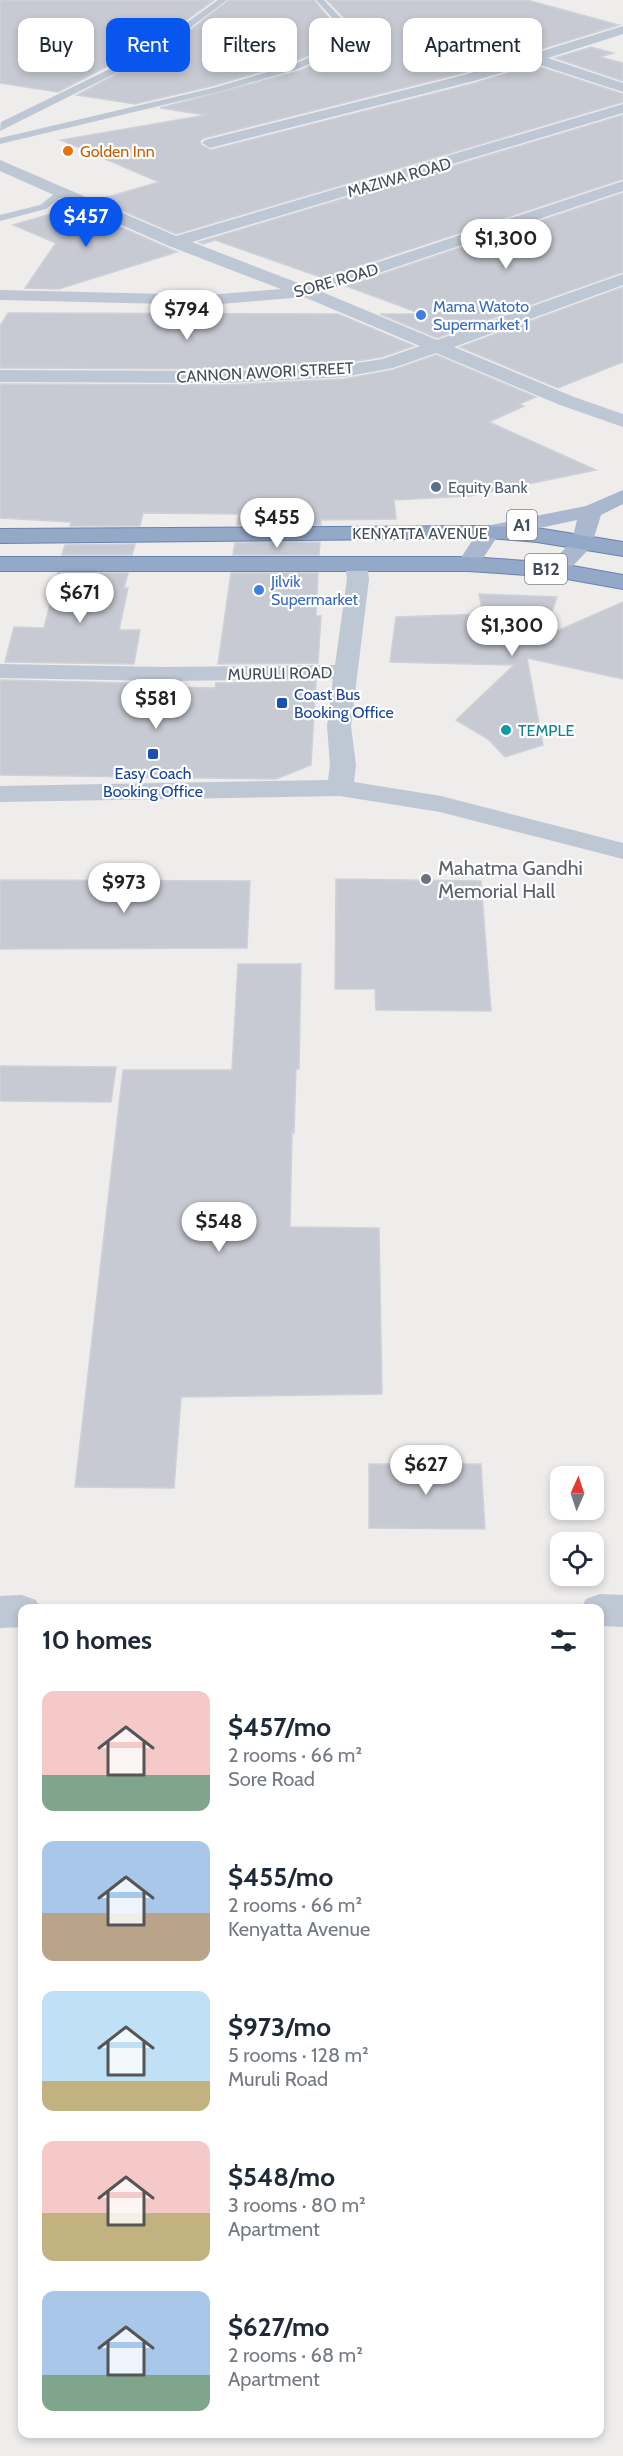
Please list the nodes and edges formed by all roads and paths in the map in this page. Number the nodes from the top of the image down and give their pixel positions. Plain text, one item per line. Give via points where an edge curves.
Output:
1 (223, 0) edge
2 (320, 0) edge
3 (623, 30) edge
4 (542, 55) edge
5 (542, 61) edge
6 (488, 72) edge
7 (623, 88) edge
8 (623, 108) edge
9 (0, 128) edge
10 (0, 141) edge
11 (210, 143) dead end
12 (0, 165) edge
13 (623, 186) edge
14 (63, 191) junction
15 (0, 218) edge
16 (174, 242) junction
17 (623, 279) edge
18 (306, 292) junction
19 (0, 296) edge
20 (436, 347) junction
21 (0, 376) edge
22 (623, 421) edge
23 (623, 496) edge
24 (592, 511) junction
25 (489, 532) junction
26 (0, 536) edge
27 (52, 536) junction
28 (583, 542) junction
29 (623, 549) edge
30 (46, 563) junction
31 (0, 564) edge
32 (356, 564) junction
33 (468, 564) junction
34 (556, 570) junction
35 (623, 582) edge
36 (0, 670) edge
37 (344, 672) junction
38 (340, 788) junction
39 (0, 794) edge
40 (623, 851) edge
41 (604, 1610) edge
42 (18, 1611) edge
43 (623, 1611) edge
44 (0, 1612) edge

1 - 9 lane via 167,41
2 - 10 lane via 353,41 283,70 215,90
3 - 4 street
5 - 7 street
6 - 11 street
8 - 16 street, MAZIWA ROAD
12 - 14 street
13 - 18 street, SORE ROAD
14 - 15 lane via 43,207
14 - 16 street
16 - 18 street
17 - 20 street, CANNON AWORI STREET
18 - 19 street, SORE ROAD via 209,300
18 - 20 street
20 - 21 street, CANNON AWORI STREET via 386,364 344,371 225,377
20 - 22 street
23 - 24 main road
24 - 25 main road, A1
24 - 28 main road
25 - 27 highway, KENYATTA AVENUE / B12
25 - 28 highway, KENYATTA AVENUE / B12 via 537,534
25 - 33 main road, A1
26 - 27 highway, KENYATTA AVENUE / B12
27 - 30 highway
28 - 29 highway, KENYATTA AVENUE / B12
28 - 34 main road
30 - 31 highway, KENYATTA AVENUE / B12
30 - 32 highway, KENYATTA AVENUE / B12
32 - 33 highway, KENYATTA AVENUE / B12
32 - 37 street via 358,579
33 - 34 highway, KENYATTA AVENUE / B12
34 - 35 highway, KENYATTA AVENUE / B12
36 - 37 street, MURULI ROAD via 164,674
37 - 38 street via 339,726 343,765
38 - 39 street
38 - 40 street via 441,804
41 - 43 street
42 - 44 street

